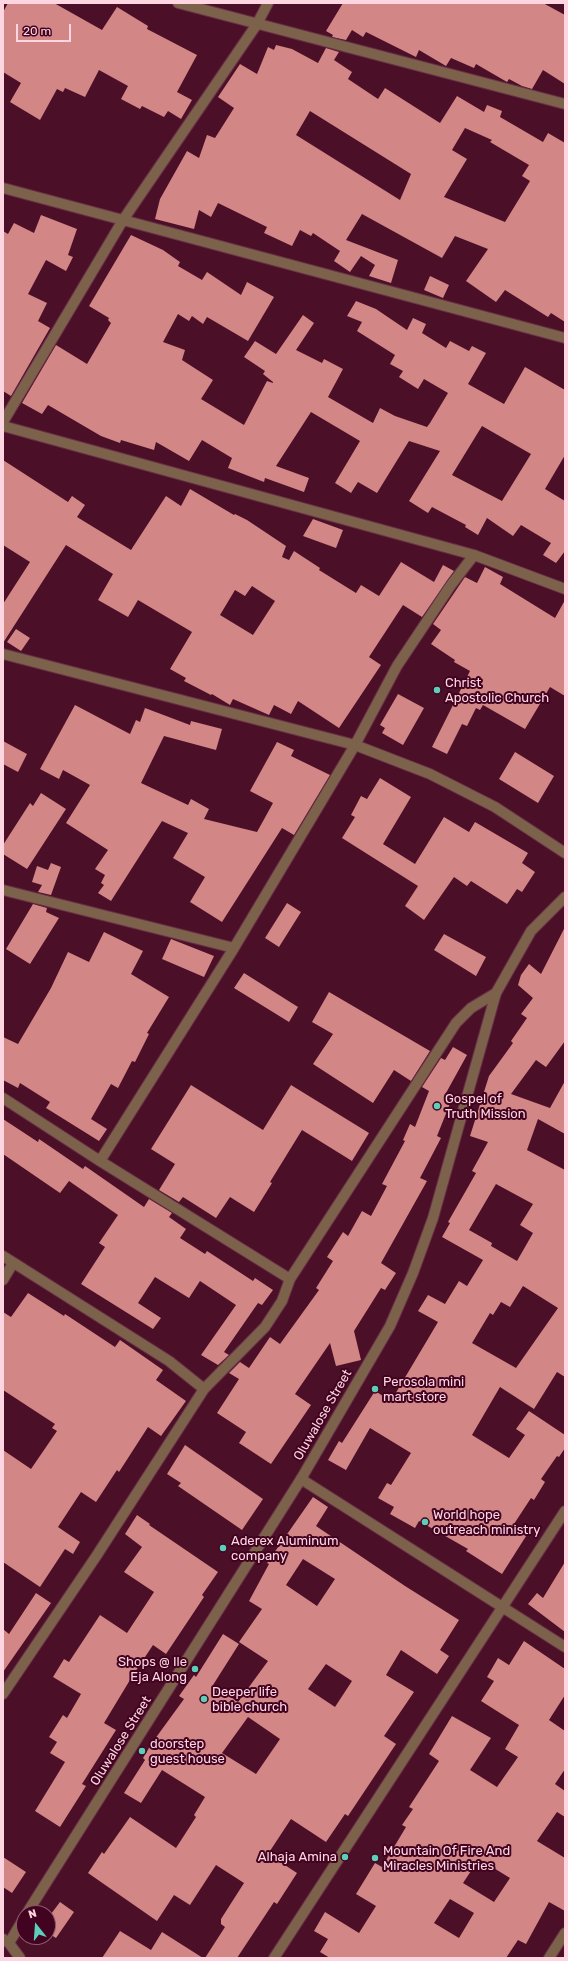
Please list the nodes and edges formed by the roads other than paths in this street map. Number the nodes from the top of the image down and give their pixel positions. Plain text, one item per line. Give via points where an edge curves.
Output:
1 (178, 3) edge
2 (268, 3) edge
3 (257, 24) junction
4 (565, 104) edge
5 (3, 188) edge
6 (124, 220) junction
7 (565, 338) edge
8 (3, 422) edge
9 (3, 426) edge
10 (474, 555) junction
11 (565, 589) edge
12 (3, 654) edge
13 (356, 745) junction
14 (565, 853) edge
15 (3, 890) edge
16 (565, 897) edge
17 (234, 948) junction
18 (496, 993) junction
19 (3, 1098) edge
20 (100, 1161) junction
21 (3, 1256) edge
22 (13, 1263) junction
23 (290, 1279) junction
24 (3, 1280) edge
25 (204, 1389) junction
26 (301, 1479) junction
27 (565, 1511) edge
28 (504, 1607) junction
29 (565, 1647) edge
30 (3, 1694) edge
31 (32, 1905) edge
32 (16, 1929) edge
33 (565, 1933) edge
34 (5, 1944) edge
35 (20, 1958) edge
36 (274, 1958) edge
37 (549, 1958) edge

1 - 3 street
2 - 3 street
3 - 4 street
3 - 6 street
5 - 6 street
6 - 7 street
6 - 8 street
9 - 10 street
10 - 11 street
10 - 13 street via 397,666
12 - 13 street
13 - 14 street via 430,774 495,807
13 - 17 street
15 - 17 street
16 - 18 street, Oluwalose Street via 531,931
17 - 20 street
18 - 23 street via 471,1008 456,1023
18 - 26 street, Oluwalose Street via 433,1218 413,1273 390,1326
19 - 20 street
20 - 23 street
21 - 22 street
22 - 24 street
22 - 25 street via 169,1361
23 - 25 street via 282,1301 265,1327
25 - 30 street via 97,1555
26 - 28 street
26 - 31 street, Oluwalose Street
27 - 28 street
28 - 29 street
28 - 36 street
32 - 34 street
33 - 37 street
34 - 35 street

